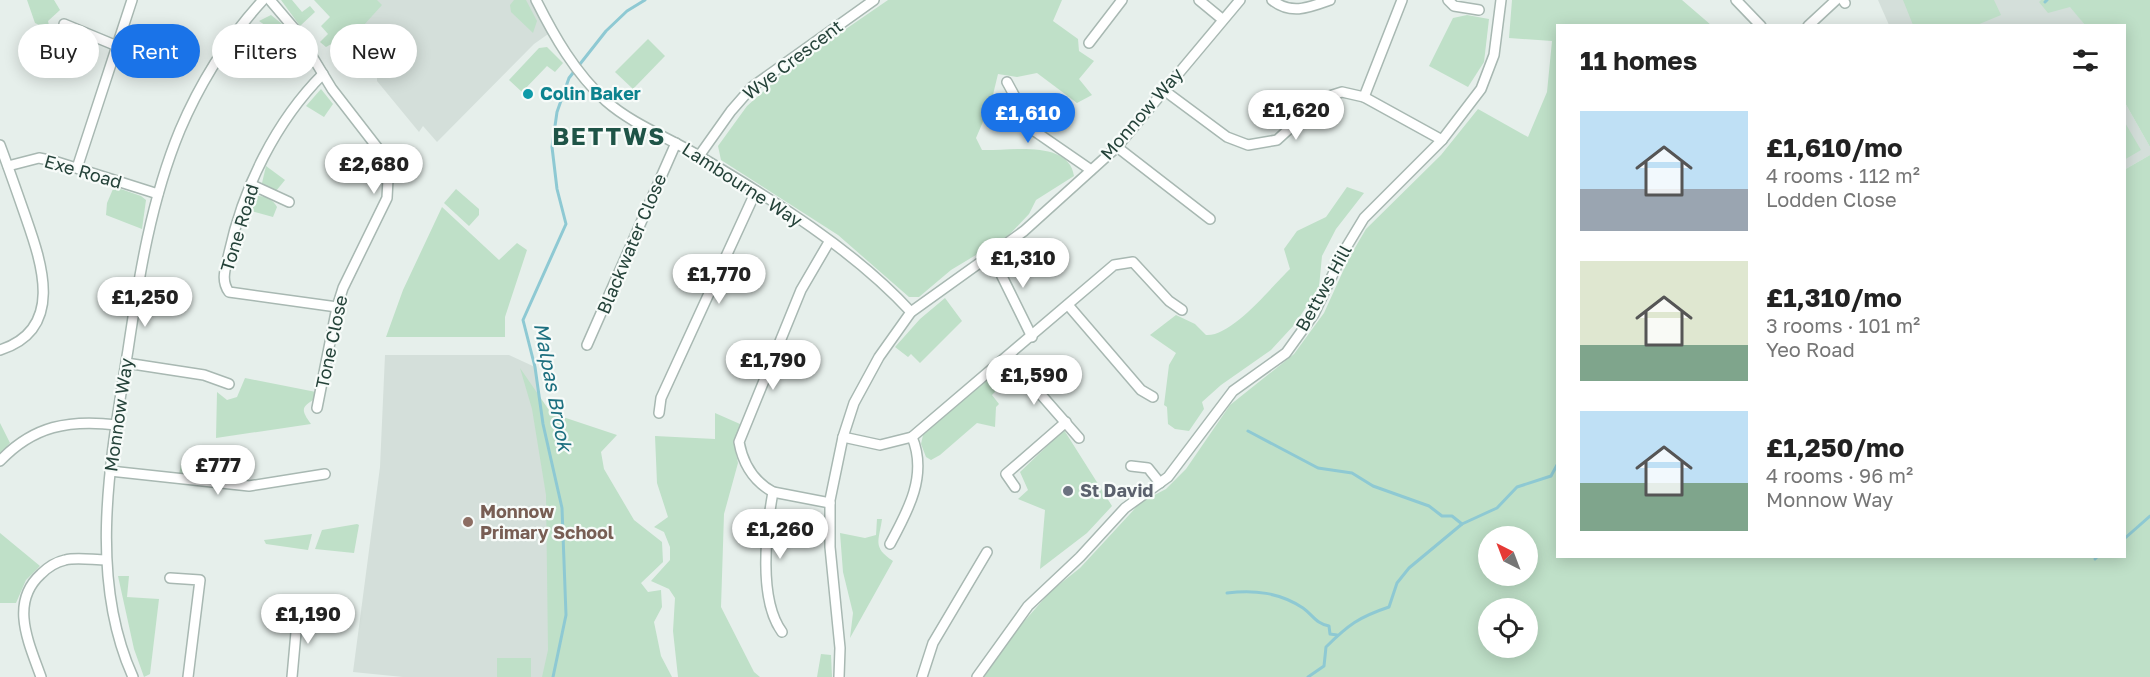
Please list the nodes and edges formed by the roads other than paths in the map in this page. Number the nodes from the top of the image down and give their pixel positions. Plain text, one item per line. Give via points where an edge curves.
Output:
1 (132, 0) edge
2 (263, 0) edge
3 (270, 0) edge
4 (536, 0) edge
5 (874, 0) edge
6 (1122, 0) edge
7 (1198, 0) edge
8 (1240, 0) edge
9 (1272, 0) edge
10 (1329, 0) edge
11 (1402, 0) edge
12 (1448, 0) edge
13 (1501, 0) edge
14 (1736, 0) edge
15 (1841, 1) edge
16 (1479, 10) dead end
17 (1222, 19) junction
18 (124, 24) edge
19 (1759, 24) edge
20 (1811, 24) edge
21 (1089, 43) dead end
22 (111, 64) edge
23 (323, 74) junction
24 (1007, 82) dead end
25 (1165, 90) junction
26 (1364, 97) junction
27 (1442, 140) junction
28 (676, 143) junction
29 (0, 145) edge
30 (1117, 147) junction
31 (699, 156) junction
32 (8, 166) junction
33 (77, 168) junction
34 (1091, 170) junction
35 (252, 185) junction
36 (756, 191) junction
37 (158, 194) junction
38 (289, 202) dead end
39 (1210, 219) dead end
40 (829, 242) junction
41 (991, 254) junction
42 (1068, 305) junction
43 (337, 308) junction
44 (1182, 310) dead end
45 (911, 312) junction
46 (1032, 337) junction
47 (587, 345) dead end
48 (0, 350) edge
49 (1008, 357) junction
50 (126, 363) junction
51 (229, 384) dead end
52 (1153, 397) dead end
53 (317, 408) dead end
54 (659, 413) dead end
55 (1066, 422) junction
56 (117, 425) junction
57 (843, 437) junction
58 (912, 437) junction
59 (1079, 438) dead end
60 (0, 461) edge
61 (1131, 466) dead end
62 (110, 471) junction
63 (325, 474) dead end
64 (1160, 483) junction
65 (1015, 487) dead end
66 (773, 492) junction
67 (830, 503) junction
68 (890, 543) dead end
69 (987, 552) dead end
70 (106, 560) junction
71 (170, 578) dead end
72 (298, 610) dead end
73 (782, 632) dead end
74 (41, 677) edge
75 (133, 677) edge
76 (188, 677) edge
77 (292, 677) edge
78 (839, 677) edge
79 (922, 677) edge
80 (977, 677) edge

1 - 18 street
2 - 37 street, Monnow Way via 213,67 180,129
3 - 23 street, Tone Close via 298,33
4 - 28 street, Lambourne Way via 551,32 581,73 614,108
5 - 31 street, Wye Crescent via 752,87
6 - 21 street
7 - 17 street
8 - 17 street, Monnow Way
9 - 10 street via 1290,10
11 - 26 street
12 - 16 street via 1454,6
13 - 27 street, Bettws Hill via 1489,72
14 - 19 street
15 - 20 street
17 - 25 street, Monnow Way
22 - 33 street
23 - 35 street, Tone Road via 294,108
23 - 43 street, Tone Close via 380,151 388,179 384,206
24 - 34 street via 1020,106 1020,121
25 - 26 street via 1227,137 1248,145 1277,140 1332,94
25 - 30 street, Monnow Way
26 - 27 street
27 - 64 street, Bettws Hill via 1364,218 1314,314 1286,353 1233,391
28 - 31 street, Lambourne Way
28 - 47 street, Blackwater Close
29 - 32 street
30 - 34 street, Monnow Way
30 - 39 street
31 - 36 street, Lambourne Way
32 - 33 street, Exe Road via 39,158
32 - 48 street via 42,263 45,285 41,308 30,330
33 - 37 street, Exe Road
34 - 41 street, Monnow Way via 1032,224
35 - 38 street
35 - 43 street, Tone Road via 231,244 225,287 238,294
36 - 40 street, Lambourne Way
36 - 54 street via 661,398
37 - 50 street, Monnow Way
40 - 45 street, Lambourne Way via 867,268
40 - 66 street via 801,290 739,442 742,460 756,479
41 - 45 street, Monnow Way
41 - 46 street
42 - 44 street via 1114,265 1133,262
42 - 46 street
42 - 52 street via 1141,390
43 - 53 street, Tone Close
45 - 57 street, Monnow Way via 867,378
46 - 49 street
49 - 55 street
49 - 58 street
50 - 51 street via 204,375
50 - 56 street, Monnow Way
55 - 59 street
55 - 65 street via 1006,474
56 - 60 street via 65,424 39,431 15,445
56 - 62 street, Monnow Way
57 - 58 street via 880,445
57 - 67 street, Monnow Way
58 - 68 street via 919,463 912,504
61 - 64 street via 1148,468
62 - 63 street via 249,486
62 - 70 street, Monnow Way
64 - 80 street, Bettws Hill via 1125,508 1028,606
66 - 67 street
66 - 73 street via 766,558 768,592 775,622
67 - 78 street, Monnow Way
69 - 79 street via 933,643
70 - 74 street via 65,560 47,568 31,583 22,619
70 - 75 street, Monnow Way via 117,630
71 - 76 street via 200,580
72 - 77 street

